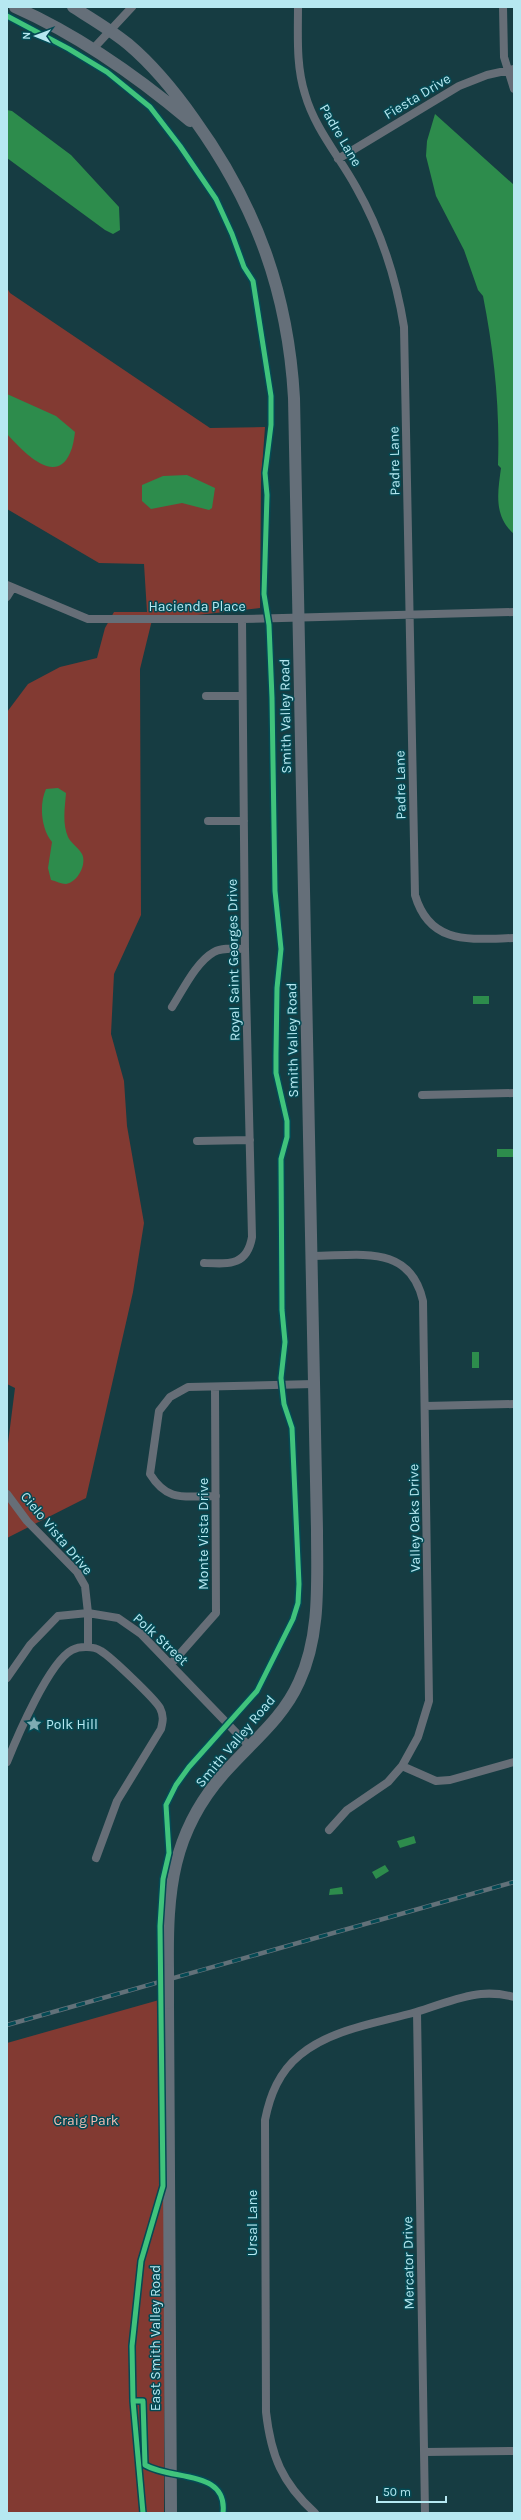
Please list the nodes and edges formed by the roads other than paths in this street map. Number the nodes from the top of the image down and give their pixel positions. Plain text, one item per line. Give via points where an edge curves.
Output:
1 (15, 7) edge
2 (73, 7) edge
3 (132, 7) edge
4 (298, 7) edge
5 (503, 7) edge
6 (111, 31) junction
7 (92, 50) junction
8 (510, 70) edge
9 (514, 89) edge
10 (204, 132) junction
11 (338, 159) junction
12 (10, 587) edge
13 (7, 597) edge
14 (514, 612) edge
15 (409, 616) junction
16 (298, 618) junction
17 (242, 619) junction
18 (206, 696) dead end
19 (242, 696) junction
20 (208, 821) dead end
21 (244, 821) junction
22 (514, 938) edge
23 (245, 949) junction
24 (172, 1007) dead end
25 (514, 1093) edge
26 (422, 1095) dead end
27 (250, 1140) junction
28 (197, 1141) dead end
29 (312, 1256) junction
30 (204, 1264) dead end
31 (314, 1384) junction
32 (214, 1387) junction
33 (514, 1404) edge
34 (425, 1406) junction
35 (7, 1494) edge
36 (216, 1496) junction
37 (88, 1613) junction
38 (88, 1647) junction
39 (170, 1664) junction
40 (7, 1678) edge
41 (250, 1747) junction
42 (7, 1762) edge
43 (514, 1762) edge
44 (402, 1766) junction
45 (329, 1830) dead end
46 (96, 1858) dead end
47 (168, 1970) joint
48 (514, 1996) edge
49 (416, 2012) junction
50 (514, 2451) edge
51 (425, 2452) junction
52 (171, 2513) edge
53 (315, 2513) edge
54 (425, 2513) edge

1 - 7 main road
2 - 6 main road
3 - 6 street
4 - 11 street, Padre Lane via 299,65 305,94 317,124
5 - 8 street via 504,57
6 - 7 street
6 - 10 main road via 156,71
7 - 10 main road via 152,89
8 - 9 street
8 - 11 street, Fiesta Drive via 487,74 459,86
10 - 16 main road, Smith Valley Road via 251,214 272,270 284,318 294,398
11 - 15 street, Padre Lane via 370,213 382,240 401,306 405,345
12 - 13 street
12 - 17 street, Hacienda Place via 88,619
14 - 15 street, Hacienda Place
15 - 16 street, Hacienda Place
15 - 22 street, Padre Lane via 415,895 420,912 438,929 467,940
16 - 17 street, Hacienda Place
16 - 29 main road, Smith Valley Road
17 - 19 street, Royal Saint Georges Drive
18 - 19 street
19 - 21 street, Royal Saint Georges Drive
20 - 21 street
21 - 23 street, Royal Saint Georges Drive
23 - 24 street via 214,952 195,972
23 - 27 street, Royal Saint Georges Drive
25 - 26 street
27 - 28 street
27 - 30 street, Royal Saint Georges Drive via 250,1247 245,1256 237,1261 228,1264
29 - 31 main road, Smith Valley Road
29 - 34 street, Valley Oaks Drive via 390,1258 409,1270 417,1280 423,1301
31 - 32 street
31 - 41 main road, Smith Valley Road via 317,1578 315,1627 307,1664 291,1698 274,1722
32 - 36 street, Monte Vista Drive
32 - 36 street via 188,1387 170,1397 159,1411 150,1474 158,1488 170,1496
33 - 34 street
34 - 44 street, Valley Oaks Drive via 429,1701 418,1737
35 - 37 street, Cielo Vista Drive via 27,1521 77,1572 85,1586
36 - 39 street, Monte Vista Drive via 216,1613
37 - 38 street, Cielo Vista Drive
37 - 39 street, Polk Street via 118,1618 141,1634
37 - 40 street, Polk Street via 58,1616 30,1645
38 - 42 street via 72,1650 58,1663 22,1724
38 - 46 street via 101,1651 150,1697 160,1708 164,1719 117,1801
39 - 41 street, Polk Street
41 - 47 main road, Smith Valley Road via 216,1784 184,1838 168,1902
43 - 44 street via 450,1780 436,1781
44 - 45 street, Valley Oaks Drive via 388,1782 347,1810
47 - 52 main road, East Smith Valley Road, bridge
48 - 49 street, Ursal Lane via 480,1994
49 - 51 street, Mercator Drive
49 - 53 street, Ursal Lane via 326,2038 312,2046 288,2066 276,2083 269,2100 265,2128 266,2412 269,2440 279,2469 298,2497
50 - 51 street
51 - 54 street, Mercator Drive

